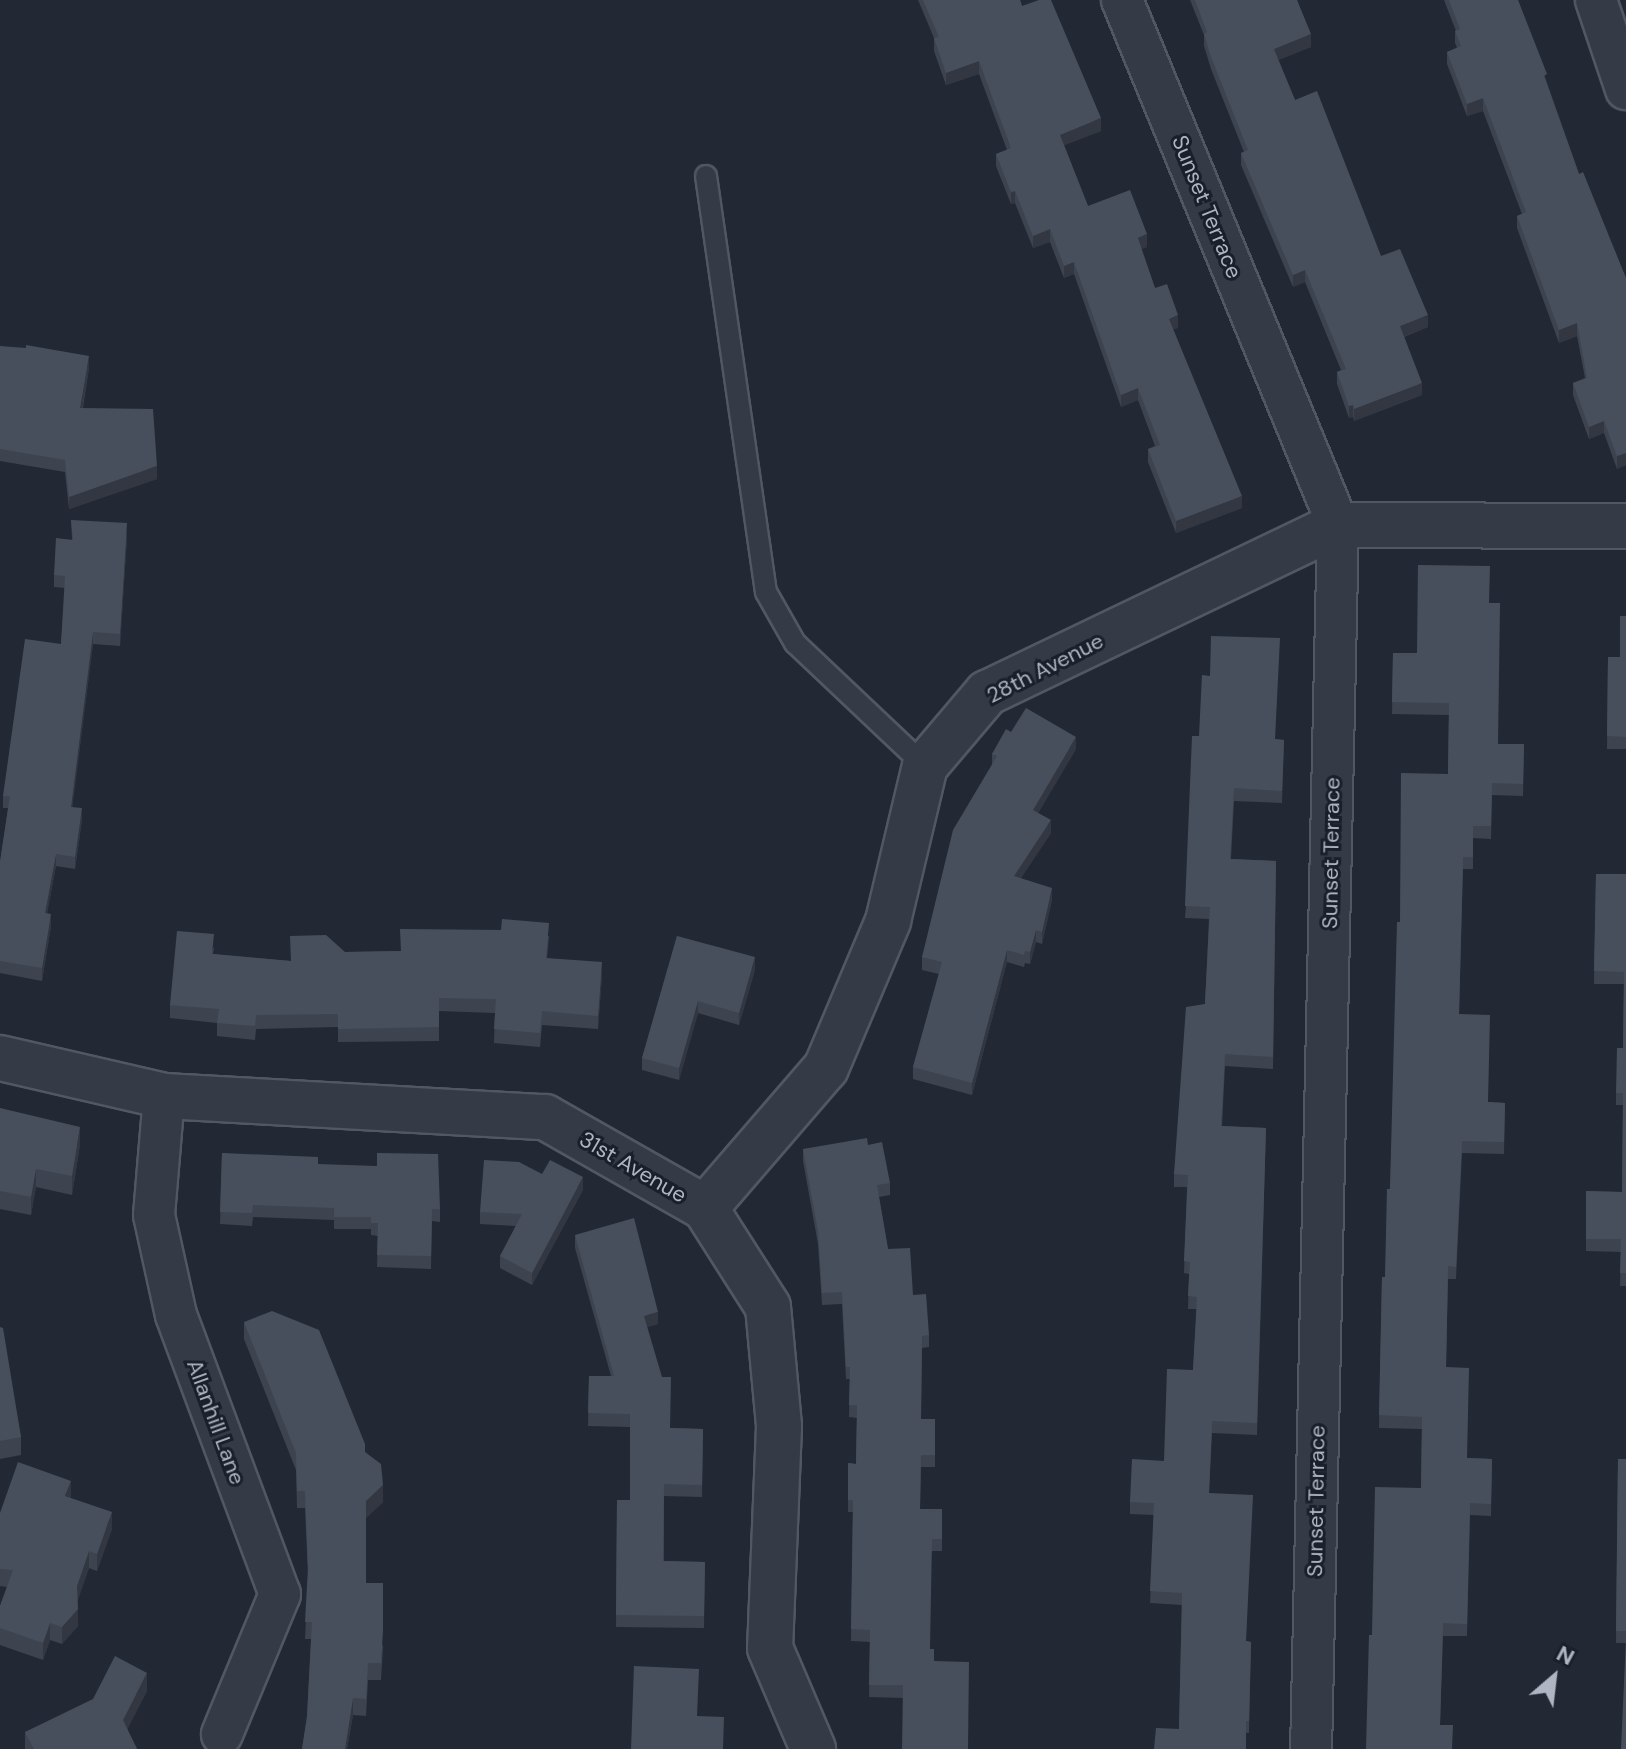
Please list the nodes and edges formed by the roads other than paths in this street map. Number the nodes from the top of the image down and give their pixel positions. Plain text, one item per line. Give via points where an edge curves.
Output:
1 (1122, 0) edge
2 (1596, 0) edge
3 (1626, 89) edge
4 (706, 176) dead end
5 (1338, 525) junction
6 (1626, 526) edge
7 (925, 766) junction
8 (0, 1058) edge
9 (164, 1096) junction
10 (705, 1208) junction
11 (222, 1734) dead end
12 (813, 1749) edge
13 (1311, 1749) edge

1 - 5 street, Sunset Terrace
2 - 3 street
4 - 7 lane via 766,592 795,643
5 - 6 street, 28th Avenue
5 - 7 street, 28th Avenue via 987,693
5 - 13 street, Sunset Terrace
7 - 10 street, 28th Avenue via 888,921 826,1068
8 - 9 street, 31st Avenue
9 - 10 street, 31st Avenue via 545,1117
9 - 11 street, Allanhill Lane via 154,1215 176,1315 280,1594
10 - 12 street, 31st Avenue via 768,1307 779,1426 770,1648

